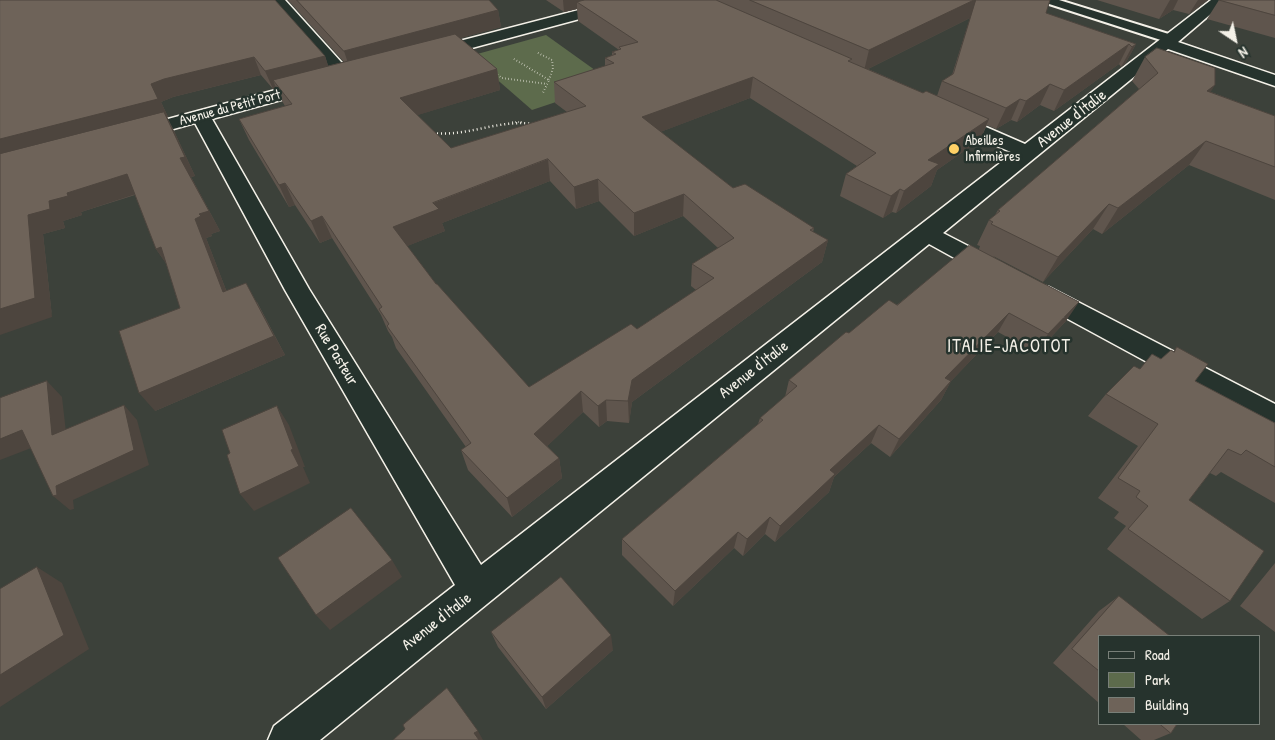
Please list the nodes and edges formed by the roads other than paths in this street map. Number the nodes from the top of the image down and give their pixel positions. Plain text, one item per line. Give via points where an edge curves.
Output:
1 (277, 0) edge
2 (634, 0) edge
3 (1047, 0) edge
4 (1220, 0) edge
5 (1169, 41) junction
6 (411, 60) edge
7 (363, 72) edge
8 (345, 77) junction
9 (1275, 81) edge
10 (938, 113) edge
11 (202, 116) junction
12 (116, 138) edge
13 (1028, 154) junction
14 (927, 234) junction
15 (1275, 418) edge
16 (478, 590) junction
17 (288, 740) edge

1 - 8 street
2 - 6 street
3 - 5 lane
4 - 5 street, Avenue d'Italie
5 - 9 street
5 - 13 street, Avenue d'Italie
7 - 8 street, Avenue du Petit Port
8 - 11 street, Avenue du Petit Port
10 - 13 street
11 - 12 street, Avenue du Petit Port
11 - 16 street, Rue Pasteur via 297,290
13 - 14 street, Avenue d'Italie
14 - 15 street
14 - 16 street, Avenue d'Italie
16 - 17 street, Avenue d'Italie

